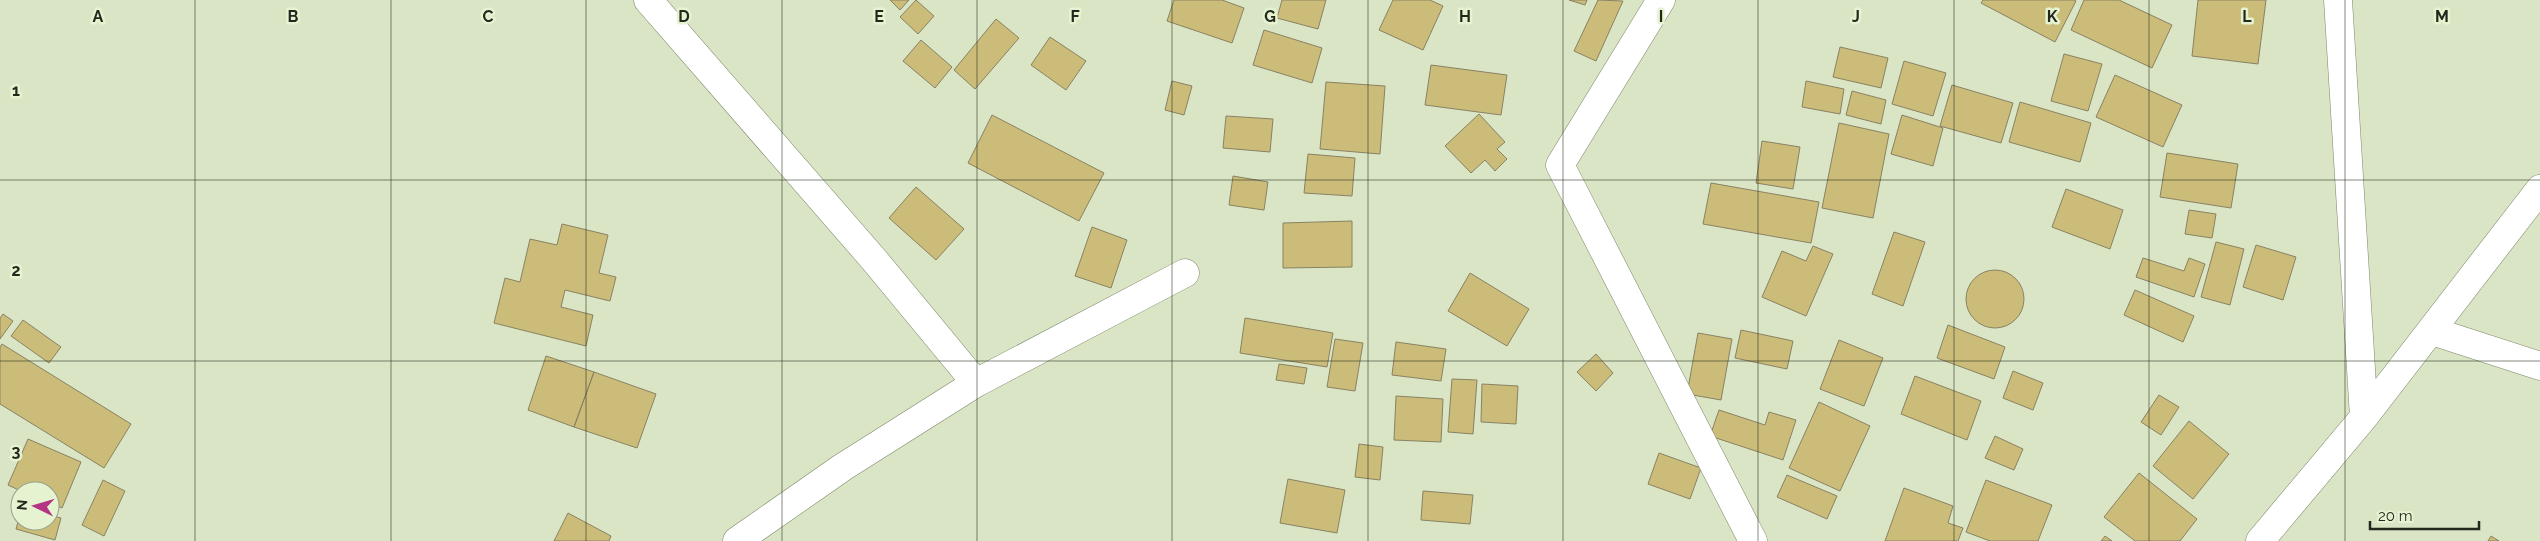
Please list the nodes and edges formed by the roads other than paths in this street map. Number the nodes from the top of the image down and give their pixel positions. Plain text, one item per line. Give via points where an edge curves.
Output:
1 (648, 0) edge
2 (1661, 0) edge
3 (2338, 0) edge
4 (2540, 189) edge
5 (1185, 273) dead end
6 (2432, 331) junction
7 (2540, 366) edge
8 (976, 383) junction
9 (2364, 417) junction
10 (737, 541) edge
11 (1753, 541) edge
12 (2260, 541) edge

1 - 8 street
2 - 11 street via 1560,165
3 - 9 street
4 - 6 street
5 - 8 street
6 - 7 street
6 - 9 street
8 - 10 street via 843,467
9 - 12 street

